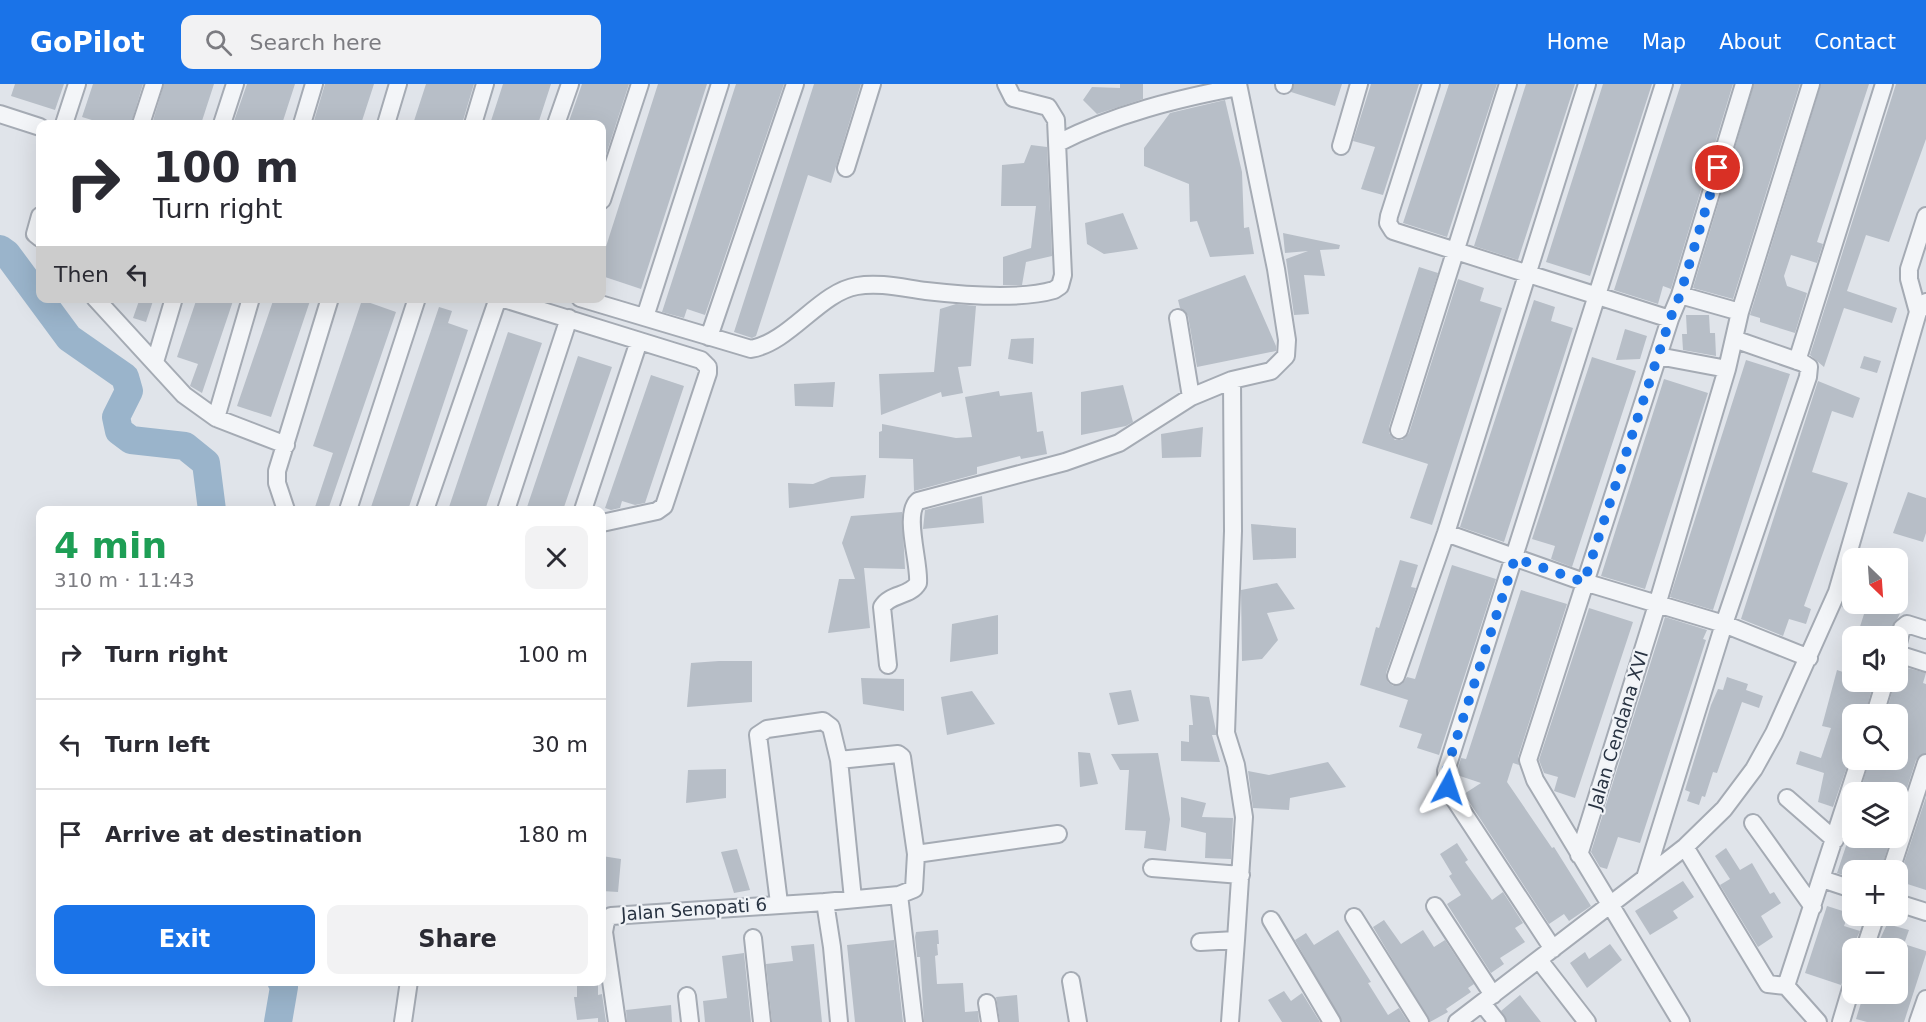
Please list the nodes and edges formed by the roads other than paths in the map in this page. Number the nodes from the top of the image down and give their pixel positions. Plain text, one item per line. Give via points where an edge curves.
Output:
1 (77, 84) edge
2 (154, 84) edge
3 (235, 84) edge
4 (314, 84) edge
5 (398, 84) edge
6 (485, 84) edge
7 (570, 84) edge
8 (640, 84) edge
9 (720, 84) edge
10 (795, 84) edge
11 (872, 84) edge
12 (1006, 84) edge
13 (1359, 84) edge
14 (1431, 84) edge
15 (1508, 84) edge
16 (1587, 84) edge
17 (1664, 84) edge
18 (1744, 84) edge
19 (1811, 84) edge
20 (1884, 84) edge
21 (1238, 85) edge
22 (0, 114) edge
23 (65, 120) edge
24 (142, 120) edge
25 (223, 120) edge
26 (303, 120) edge
27 (387, 120) edge
28 (473, 120) edge
29 (557, 120) edge
30 (36, 126) edge
31 (1058, 143) junction
32 (1341, 146) dead end
33 (846, 168) dead end
34 (606, 188) edge
35 (1926, 216) edge
36 (1455, 252) junction
37 (1526, 273) junction
38 (1598, 295) junction
39 (1680, 295) junction
40 (100, 303) edge
41 (173, 303) edge
42 (250, 303) edge
43 (329, 303) edge
44 (415, 303) edge
45 (497, 303) edge
46 (516, 303) edge
47 (597, 303) edge
48 (1922, 307) edge
49 (1740, 312) junction
50 (645, 317) junction
51 (569, 318) junction
52 (1178, 318) dead end
53 (1670, 319) junction
54 (709, 337) junction
55 (1734, 339) junction
56 (639, 341) junction
57 (1658, 356) junction
58 (1797, 361) junction
59 (155, 362) junction
60 (1727, 369) junction
61 (1232, 380) junction
62 (1191, 397) junction
63 (216, 418) junction
64 (1399, 430) dead end
65 (286, 445) junction
66 (285, 506) edge
67 (349, 506) edge
68 (426, 506) edge
69 (507, 506) edge
70 (584, 506) edge
71 (606, 522) edge
72 (1446, 533) junction
73 (1515, 558) junction
74 (1584, 582) junction
75 (1657, 605) junction
76 (1724, 624) junction
77 (1904, 626) edge
78 (1926, 630) edge
79 (1908, 657) edge
80 (1809, 658) junction
81 (1926, 663) edge
82 (888, 665) dead end
83 (1396, 676) dead end
84 (839, 760) junction
85 (1926, 763) edge
86 (1856, 770) edge
87 (1788, 798) dead end
88 (1753, 823) dead end
89 (1058, 834) dead end
90 (1834, 840) junction
91 (1686, 848) junction
92 (916, 854) junction
93 (1579, 855) junction
94 (1893, 860) edge
95 (1152, 868) dead end
96 (1241, 875) junction
97 (1645, 878) junction
98 (1822, 879) junction
99 (1842, 886) edge
100 (899, 895) junction
101 (853, 899) junction
102 (825, 902) junction
103 (780, 903) junction
104 (1435, 906) dead end
105 (1609, 906) junction
106 (1908, 906) edge
107 (1813, 907) junction
108 (1926, 912) edge
109 (1354, 917) dead end
110 (1271, 920) dead end
111 (606, 921) edge
112 (753, 938) dead end
113 (1236, 940) junction
114 (1200, 942) dead end
115 (606, 946) edge
116 (1553, 949) junction
117 (1539, 960) junction
118 (1071, 981) dead end
119 (408, 986) edge
120 (1786, 986) junction
121 (687, 996) dead end
122 (1488, 999) junction
123 (1926, 999) edge
124 (987, 1003) dead end
125 (1846, 1004) edge
126 (403, 1022) edge
127 (617, 1022) edge
128 (690, 1022) edge
129 (762, 1022) edge
130 (838, 1022) edge
131 (914, 1022) edge
132 (990, 1022) edge
133 (1078, 1022) edge
134 (1230, 1022) edge
135 (1332, 1022) edge
136 (1420, 1022) edge
137 (1457, 1022) edge
138 (1497, 1022) edge
139 (1587, 1022) edge
140 (1681, 1022) edge
141 (1818, 1022) edge
142 (1840, 1022) edge
143 (1918, 1022) edge

1 - 23 street
2 - 24 street
3 - 25 street
4 - 26 street
5 - 27 street
6 - 28 street
7 - 29 street
8 - 34 street
9 - 50 street
10 - 54 street
11 - 33 street
12 - 31 street via 1013,98 1051,109
13 - 32 street
14 - 36 street via 1388,223 1393,231
15 - 36 street
16 - 37 street
17 - 38 street
18 - 39 street
19 - 49 street, Jalan Cendana XVI
20 - 58 street
21 - 31 street via 1125,114
21 - 61 street via 1287,340 1286,356 1277,367
22 - 30 street
31 - 54 street via 1063,275 1060,286 1054,290 979,296 856,286 840,292 758,347 744,348
35 - 48 street via 1909,269 1909,279
36 - 37 street
36 - 64 street
37 - 38 street
37 - 72 street
38 - 53 street
38 - 73 street
39 - 49 street
39 - 53 street
40 - 59 street
41 - 59 street
42 - 63 street
43 - 65 street
44 - 67 street
45 - 68 street
46 - 51 street
47 - 50 street
48 - 80 street via 1837,591
49 - 55 street, Jalan Cendana XVI
50 - 54 street
51 - 56 street
51 - 69 street
52 - 62 street
53 - 57 street
55 - 58 street
55 - 60 street, Jalan Cendana XVI
56 - 70 street
56 - 71 street via 701,360 708,373 668,500 657,511
57 - 60 street
57 - 74 street
58 - 76 street via 1808,365 1808,377
59 - 63 street via 184,395
60 - 75 street, Jalan Cendana XVI
61 - 62 street
61 - 96 street via 1233,531 1226,733 1242,794
62 - 82 street via 1119,443 1065,462 925,498 914,505 911,520 918,583 913,590 882,604
63 - 65 street
65 - 66 street via 277,471
72 - 73 street
72 - 83 street
73 - 74 street
73 - 116 street via 1446,771 1448,787
74 - 75 street
74 - 93 street via 1528,760 1535,780
75 - 76 street
75 - 93 street, Jalan Cendana XVI
76 - 80 street
76 - 97 street
77 - 78 street
79 - 81 street
80 - 91 street via 1754,769 1724,809
84 - 92 street via 898,754 902,757
84 - 101 street
84 - 103 street via 826,721 767,729 758,735
85 - 94 street
86 - 90 street
87 - 90 street
88 - 107 street
89 - 92 street
90 - 98 street
91 - 97 street
91 - 120 street via 1768,984
92 - 100 street via 914,889
93 - 105 street
95 - 96 street
96 - 113 street
97 - 105 street
98 - 99 street
98 - 107 street
100 - 101 street
100 - 131 street
101 - 102 street
102 - 103 street
102 - 130 street
103 - 111 street, Jalan Senopati 6 via 611,916
104 - 122 street
105 - 116 street
105 - 140 street
106 - 108 street
107 - 120 street
109 - 136 street
110 - 135 street
112 - 129 street
113 - 114 street
113 - 134 street
115 - 127 street, Jalan Senopati 6
116 - 117 street
117 - 122 street
117 - 139 street
118 - 133 street
119 - 126 street
120 - 141 street
121 - 128 street
122 - 137 street
122 - 138 street
123 - 143 street
124 - 132 street
125 - 142 street

